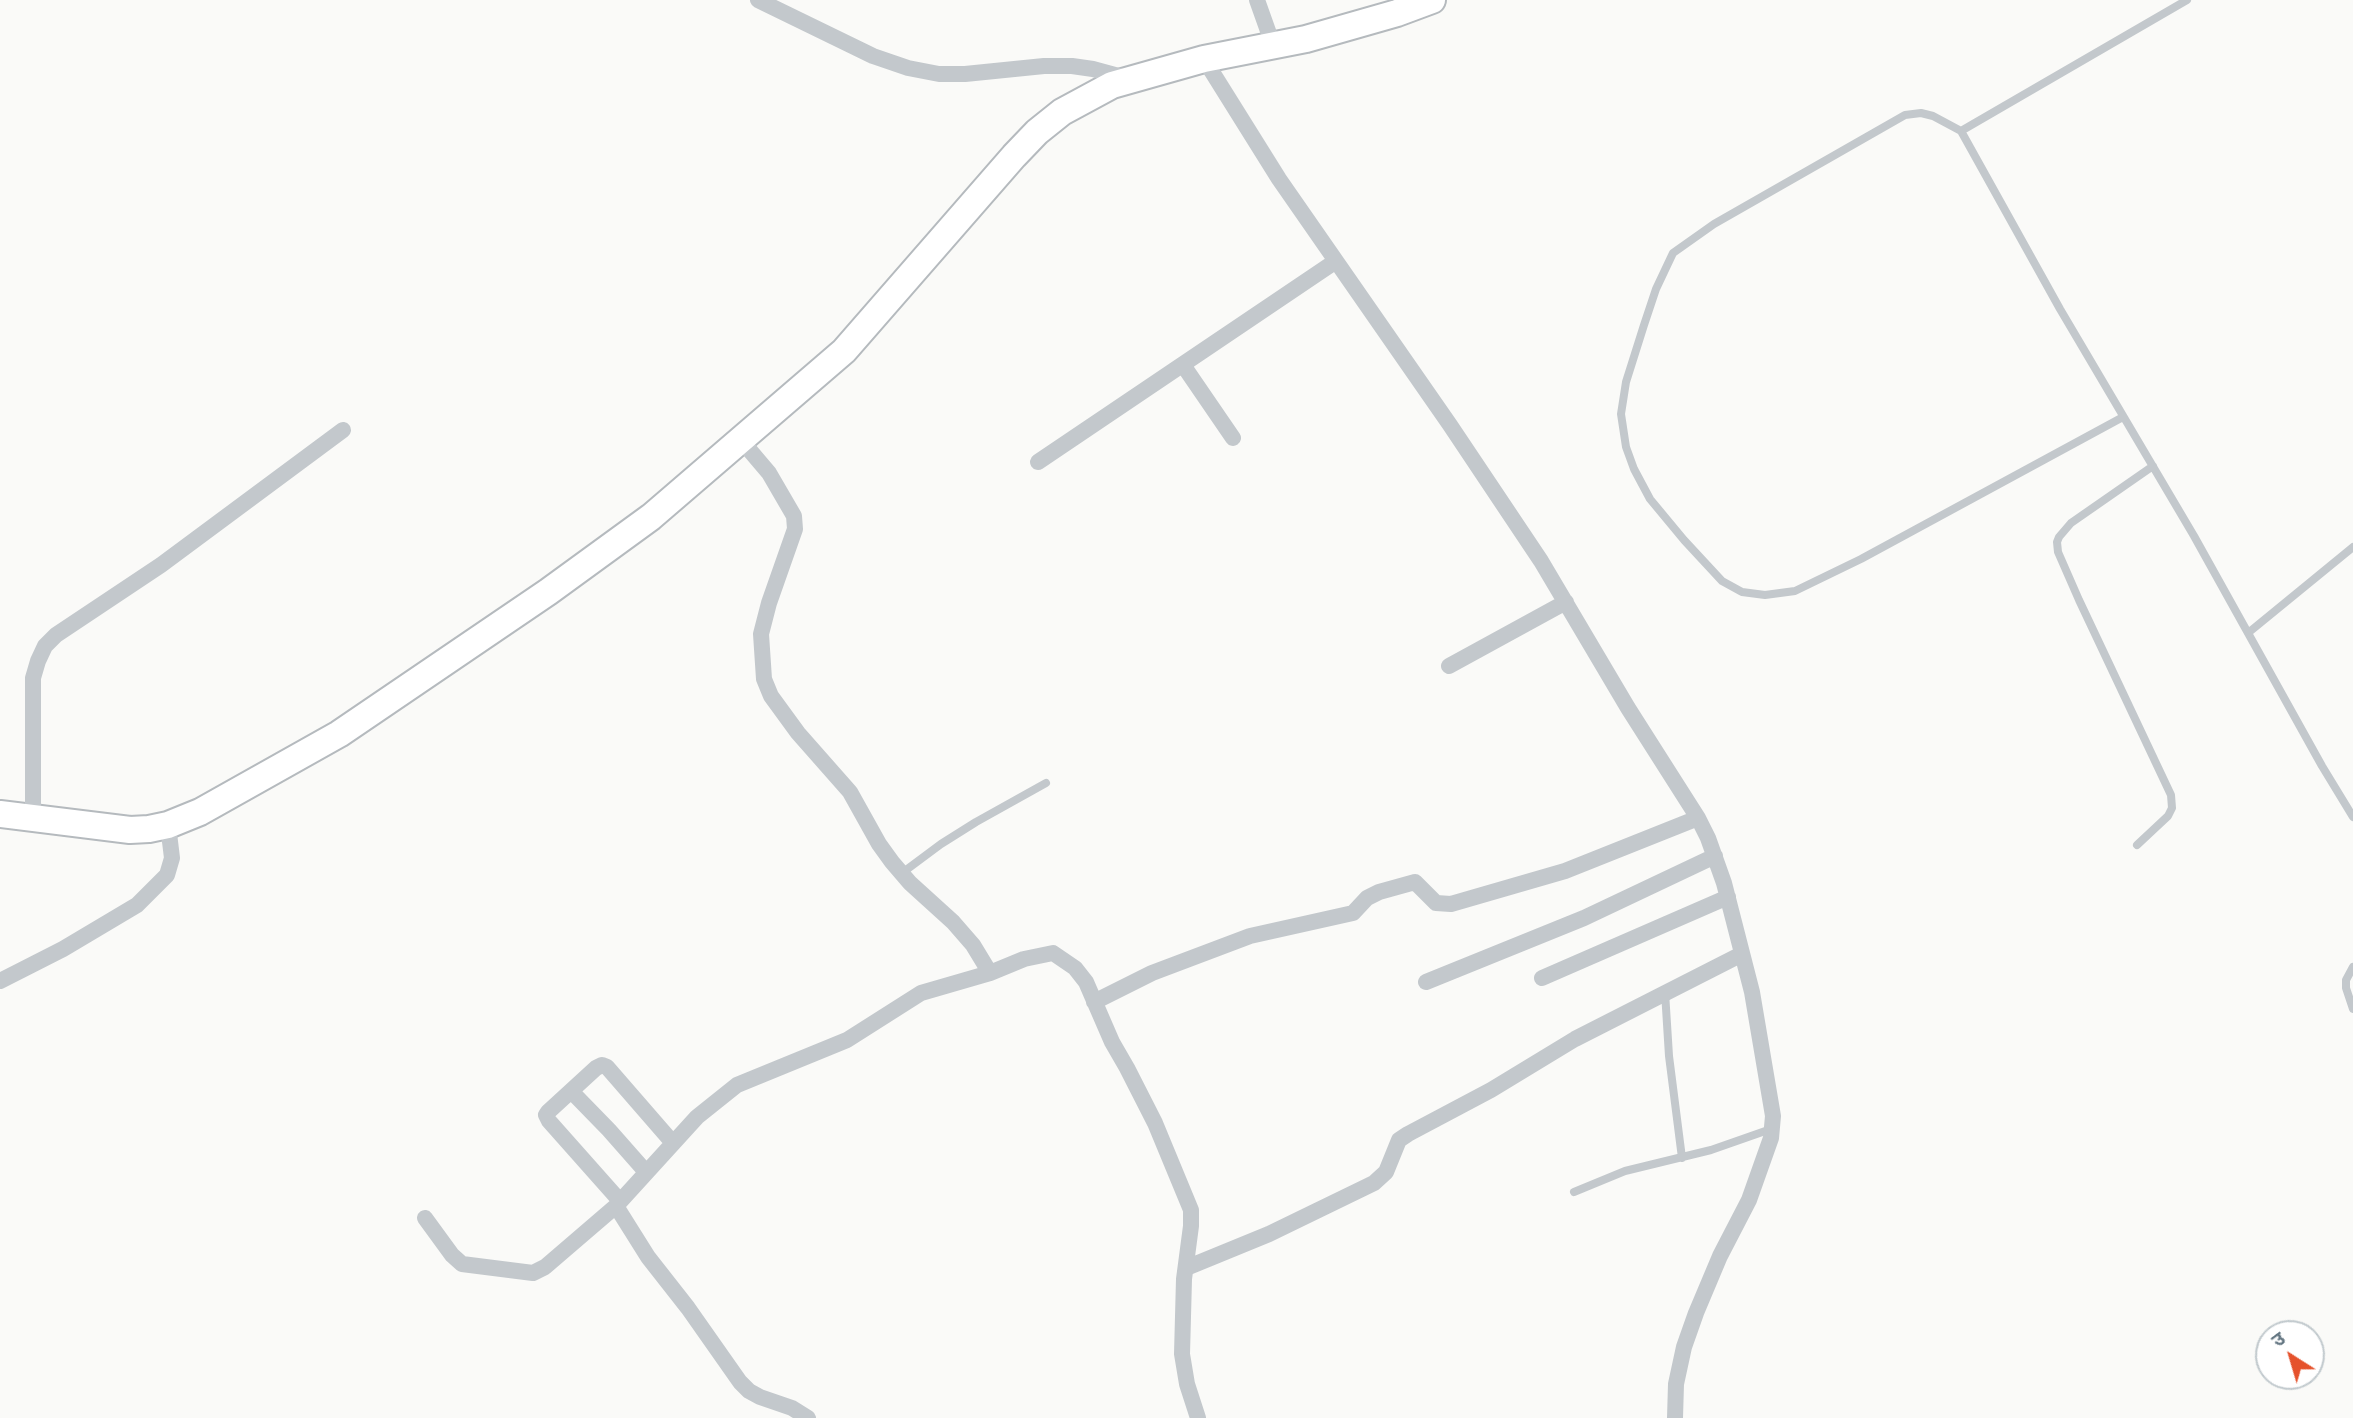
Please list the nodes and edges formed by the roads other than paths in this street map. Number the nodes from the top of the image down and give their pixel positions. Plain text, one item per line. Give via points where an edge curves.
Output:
1 (758, 0) edge
2 (1257, 0) edge
3 (1432, 0) edge
4 (2187, 0) edge
5 (1273, 45) junction
6 (1204, 59) junction
7 (1132, 80) junction
8 (1961, 131) junction
9 (1336, 261) junction
10 (1184, 365) junction
11 (2123, 416) junction
12 (343, 430) dead end
13 (1233, 438) dead end
14 (741, 440) junction
15 (1038, 462) dead end
16 (2153, 467) junction
17 (2353, 547) edge
18 (1566, 602) junction
19 (2248, 633) junction
20 (1449, 666) dead end
21 (1046, 783) dead end
22 (0, 814) edge
23 (2353, 817) edge
24 (33, 818) junction
25 (1698, 818) junction
26 (168, 825) junction
27 (2137, 845) dead end
28 (1715, 856) junction
29 (902, 873) junction
30 (1728, 897) junction
31 (1742, 954) junction
32 (2353, 967) edge
33 (990, 973) junction
34 (1542, 978) dead end
35 (0, 981) edge
36 (1426, 982) dead end
37 (1665, 992) junction
38 (1094, 1002) junction
39 (2353, 1009) edge
40 (571, 1091) junction
41 (1772, 1129) junction
42 (673, 1143) junction
43 (1682, 1158) junction
44 (646, 1172) junction
45 (1574, 1192) dead end
46 (618, 1203) junction
47 (425, 1218) dead end
48 (1185, 1268) junction
49 (808, 1418) edge
50 (1198, 1418) edge
51 (1675, 1418) edge

1 - 7 street via 873,56 908,68 965,74 1072,66
2 - 5 street
3 - 5 main road
4 - 8 lane
5 - 6 main road
6 - 7 main road
6 - 9 street
7 - 14 main road via 1112,85 1062,112 1037,132 844,351
8 - 11 lane
8 - 11 lane via 1933,116 1905,115 1714,224 1673,253 1656,289 1626,382 1621,414 1626,446 1650,499 1722,581 1742,592 1795,591
9 - 10 street
9 - 18 street
10 - 13 street
10 - 15 street
11 - 16 lane
12 - 24 street via 45,646 33,678
14 - 26 main road via 652,517 473,644 339,734 200,812
14 - 29 street via 769,473 794,516 795,529 761,634 764,678 781,712 850,792 878,844
16 - 19 lane
16 - 27 lane via 2071,523 2057,542 2079,600 2171,794 2168,817
17 - 19 lane
18 - 20 street
18 - 25 street
19 - 23 lane
21 - 29 lane via 964,830
22 - 24 main road
24 - 26 main road via 130,830
25 - 28 street
25 - 38 street via 1565,871 1451,904 1436,903 1415,882 1378,892 1353,913 1250,936 1152,973
26 - 35 street via 172,858 167,875 137,905
28 - 30 street
28 - 36 street via 1584,918
29 - 33 street via 953,922
30 - 31 street
30 - 34 street
31 - 37 street
31 - 41 street via 1769,1083
32 - 39 lane via 2346,988
33 - 38 street via 1024,958 1054,953 1075,968
33 - 42 street via 921,993 847,1040 737,1085 697,1116
37 - 43 lane
37 - 48 street via 1408,1134 1399,1140 1386,1172 1374,1183
38 - 48 street via 1155,1123 1191,1210
40 - 42 street via 596,1068 605,1066
40 - 44 street
40 - 46 street via 547,1118
41 - 43 lane
41 - 51 street via 1749,1200 1720,1256 1688,1336 1676,1384
42 - 44 street
43 - 45 lane via 1625,1171
44 - 46 street
46 - 47 street via 533,1273 462,1264
46 - 49 street via 648,1257 740,1382 760,1397
48 - 50 street via 1182,1354

